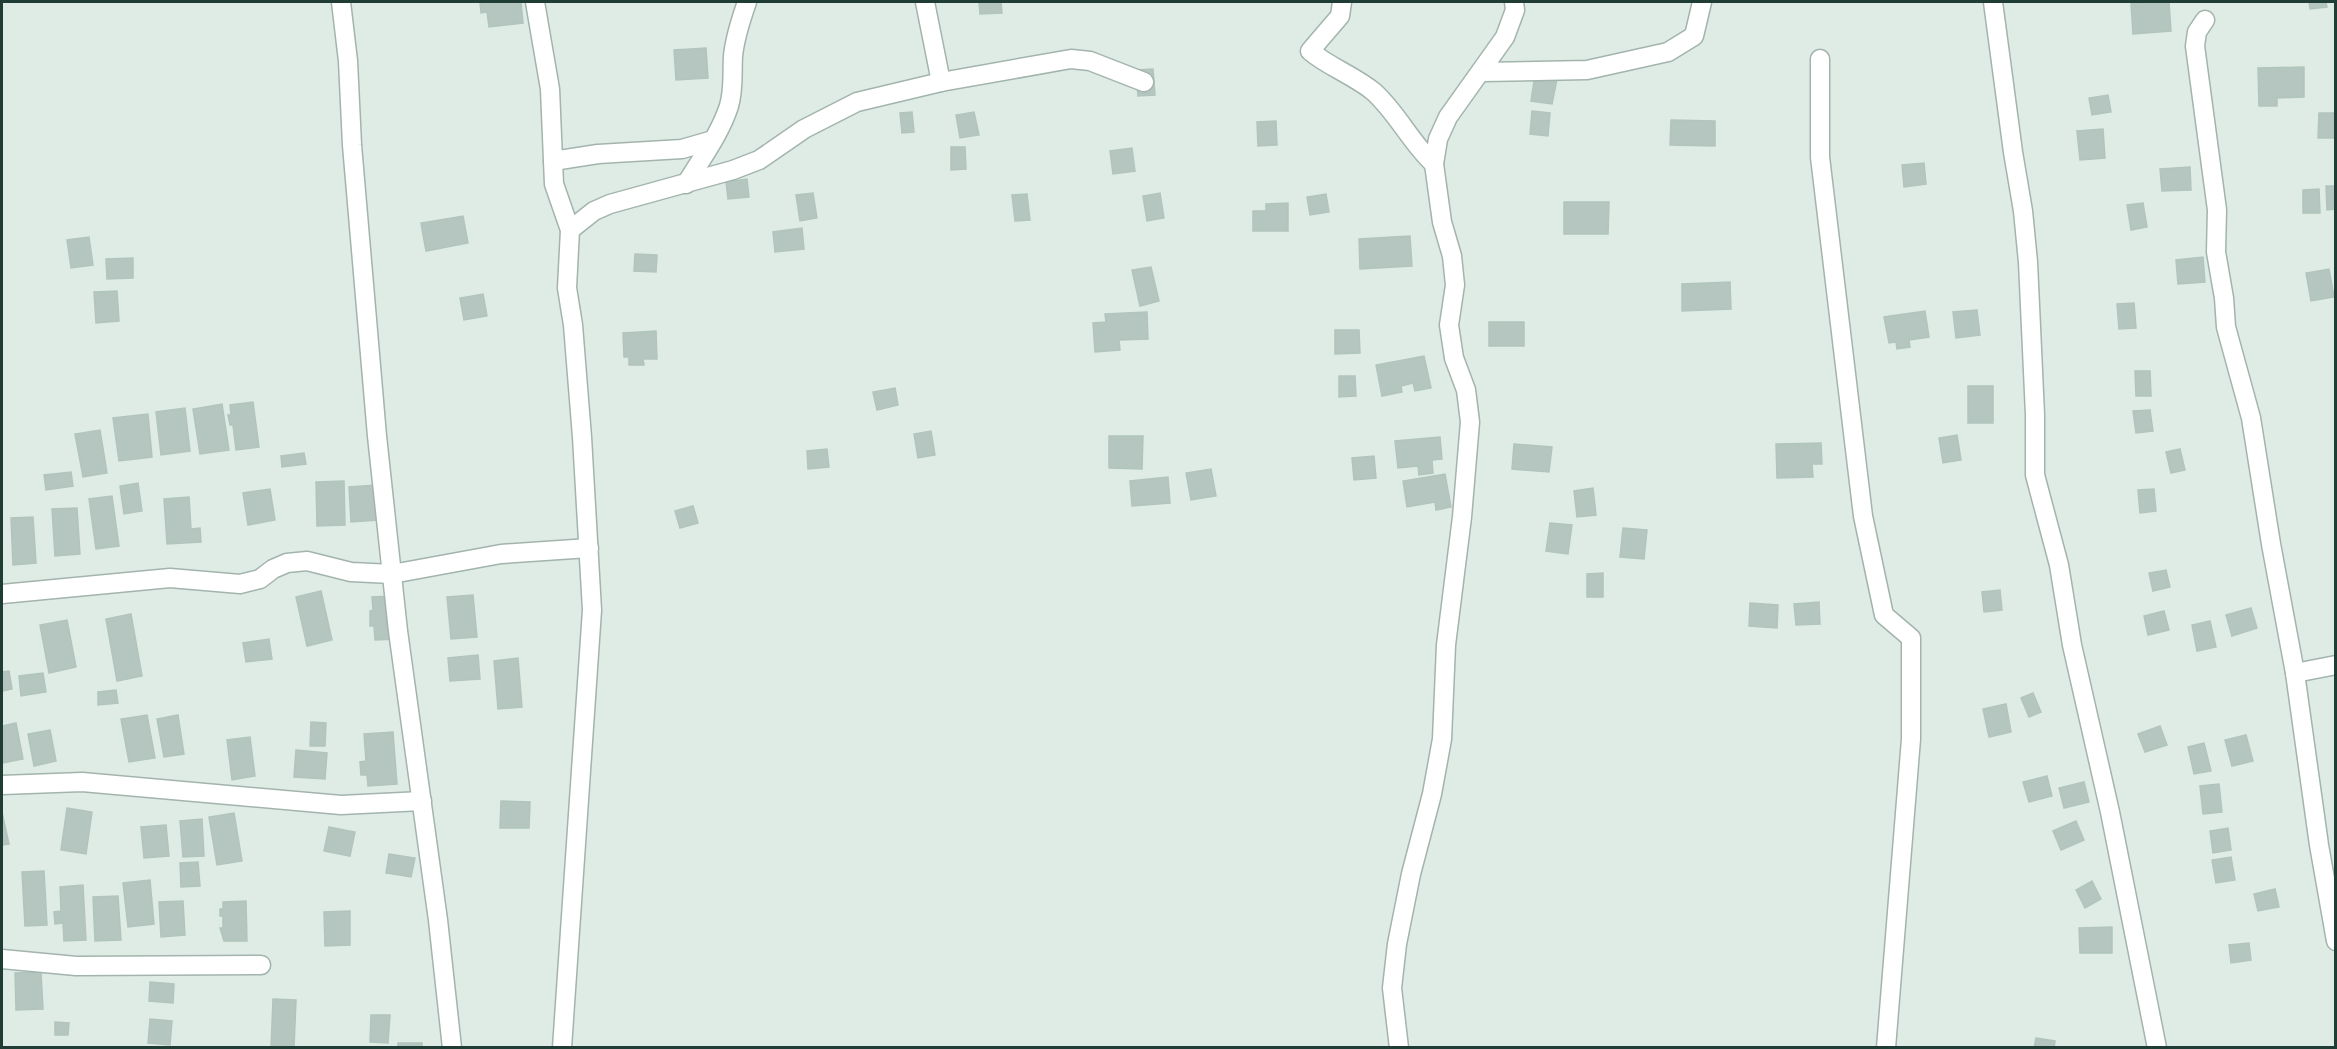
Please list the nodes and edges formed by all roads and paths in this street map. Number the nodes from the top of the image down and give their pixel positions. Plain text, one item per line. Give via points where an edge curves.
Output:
1 (340, 2) edge
2 (535, 2) edge
3 (747, 2) edge
4 (925, 2) edge
5 (1341, 2) edge
6 (1514, 2) edge
7 (1702, 2) edge
8 (1993, 2) edge
9 (2205, 20) dead end
10 (1820, 59) dead end
11 (1481, 72) junction
12 (940, 82) junction
13 (1144, 82) dead end
14 (713, 140) junction
15 (553, 161) junction
16 (1434, 164) junction
17 (686, 184) junction
18 (570, 230) junction
19 (589, 548) junction
20 (392, 574) junction
21 (2, 594) edge
22 (2336, 665) edge
23 (2295, 673) junction
24 (2, 785) edge
25 (422, 801) junction
26 (2336, 941) edge
27 (2, 959) edge
28 (261, 965) dead end
29 (452, 1047) edge
30 (562, 1047) edge
31 (1399, 1047) edge
32 (1886, 1047) edge
33 (2157, 1047) edge

1 - 20 street
2 - 15 street via 550,89
3 - 14 street via 736,33 729,106
4 - 12 street
5 - 16 street via 1341,16 1310,51 1374,92
6 - 11 street via 1505,37
7 - 11 street via 1694,36 1668,52 1587,70
8 - 33 street via 2024,211 2035,475 2058,565
9 - 23 street via 2195,46 2217,210 2216,252 2226,327 2251,418
10 - 32 street via 1820,157 1863,516 1884,615 1911,638 1911,739
11 - 16 street via 1448,117 1438,140
12 - 13 street via 1071,59 1090,61
12 - 17 street via 857,102 804,129 759,160
14 - 15 street via 682,149
14 - 17 street
15 - 18 street via 554,184
16 - 31 street via 1455,285 1449,325 1470,422 1446,645 1442,739 1411,874 1392,988
17 - 18 street via 594,211
18 - 19 street via 567,288 579,392
19 - 20 street via 501,554
19 - 30 street via 592,610
20 - 21 street via 351,572 307,561 287,563 260,579 240,585 170,578
20 - 25 street
22 - 23 street
23 - 26 street
24 - 25 street via 82,782 341,805
25 - 29 street
27 - 28 street via 76,966

